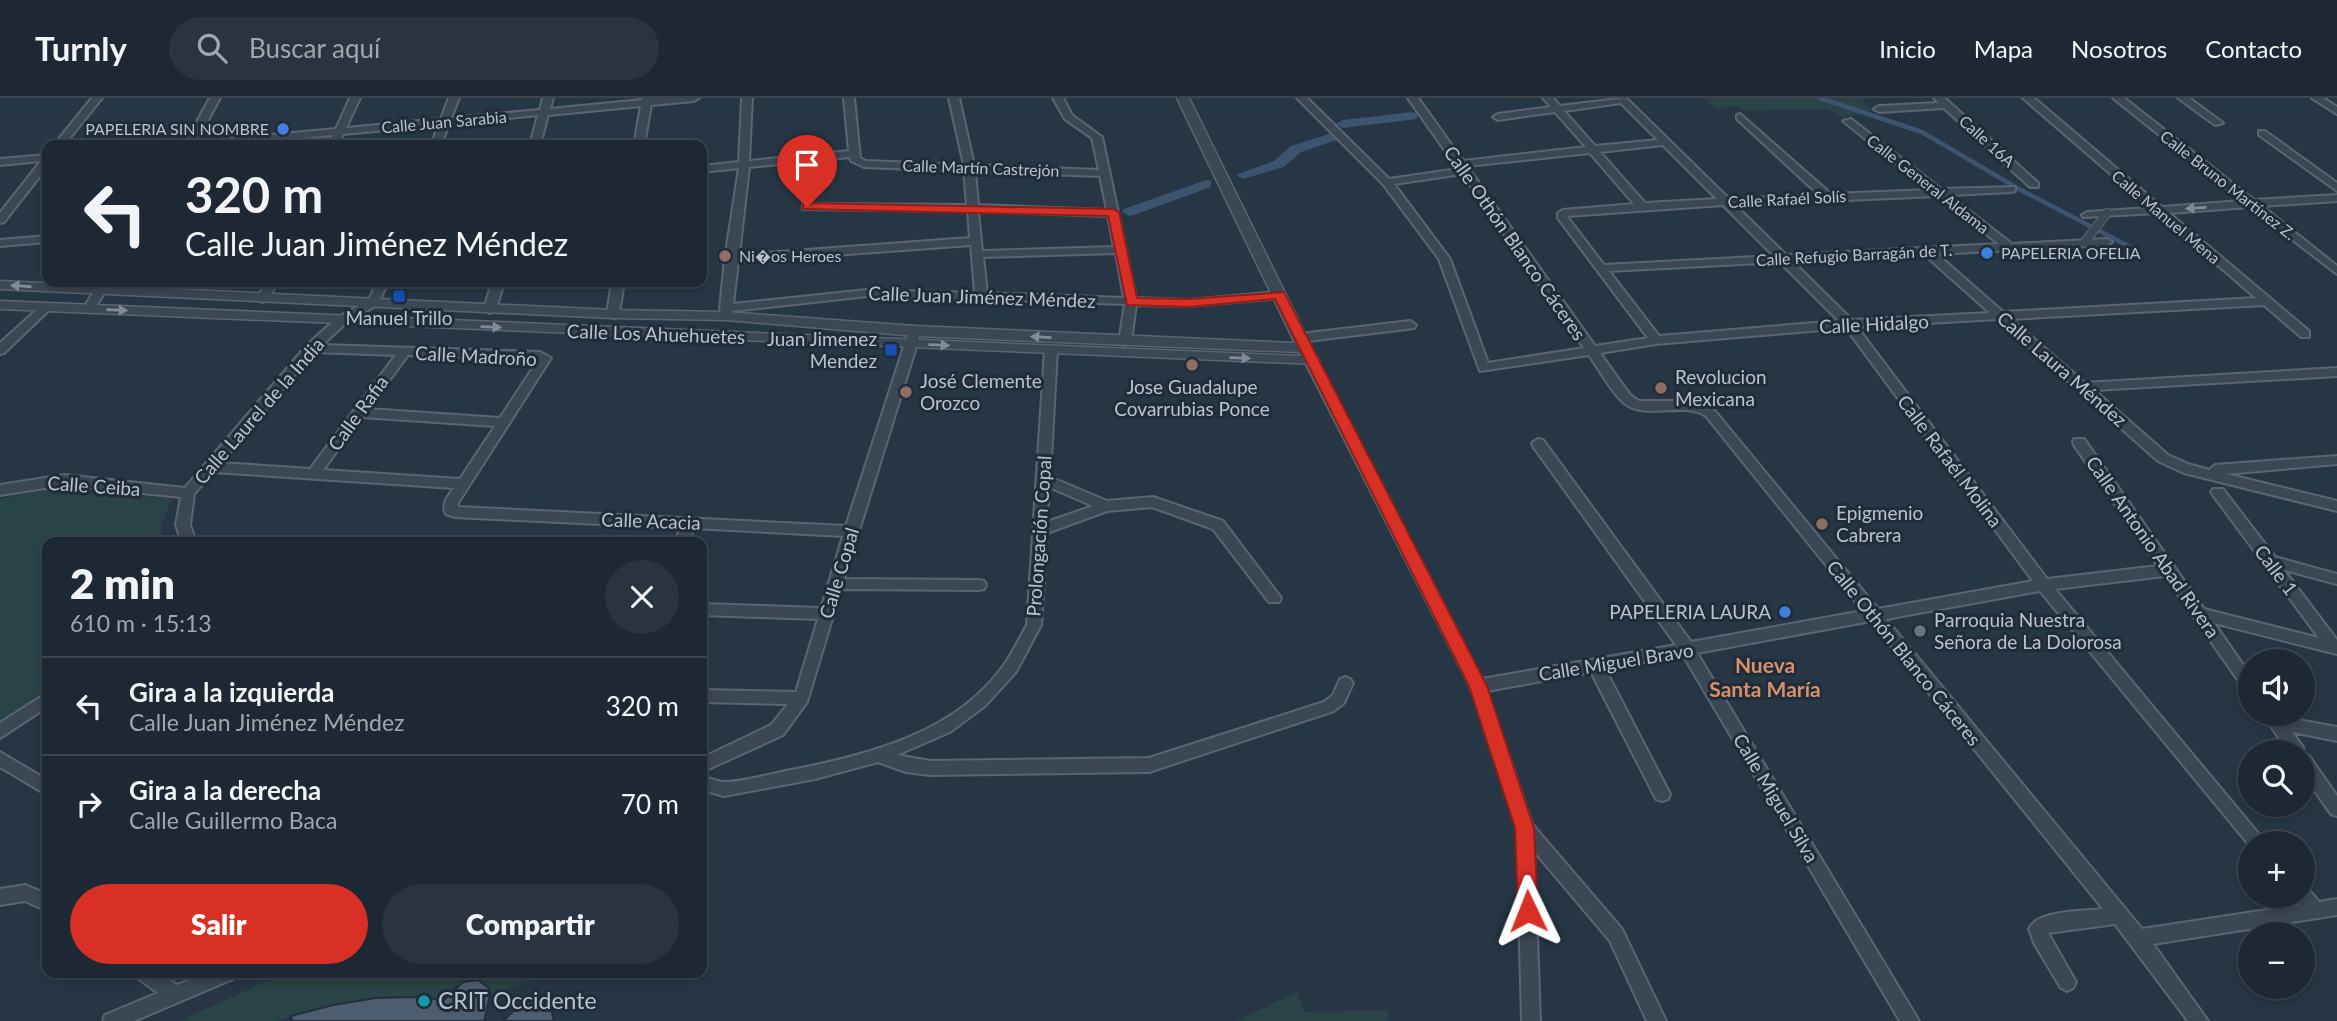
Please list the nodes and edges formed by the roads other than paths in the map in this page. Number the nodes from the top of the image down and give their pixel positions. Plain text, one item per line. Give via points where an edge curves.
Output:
1 (97, 98) edge
2 (215, 98) edge
3 (355, 98) edge
4 (454, 98) edge
5 (548, 98) edge
6 (694, 98) edge
7 (747, 98) edge
8 (849, 98) edge
9 (954, 98) edge
10 (1073, 98) edge
11 (1183, 98) edge
12 (1302, 98) edge
13 (1413, 98) edge
14 (1548, 98) edge
15 (2028, 98) edge
16 (2034, 98) edge
17 (2118, 98) edge
18 (2183, 98) edge
19 (2317, 98) edge
20 (1059, 99) edge
21 (1622, 99) edge
22 (646, 100) edge
23 (1943, 101) edge
24 (1879, 109) dead end
25 (1558, 110) junction
26 (2337, 111) edge
27 (544, 113) junction
28 (1498, 117) dead end
29 (1740, 117) dead end
30 (1847, 121) dead end
31 (446, 122) junction
32 (2218, 123) dead end
33 (340, 131) junction
34 (2262, 133) dead end
35 (63, 140) edge
36 (194, 140) edge
37 (244, 140) edge
38 (336, 140) edge
39 (438, 140) edge
40 (536, 140) edge
41 (640, 140) edge
42 (1664, 142) junction
43 (1592, 149) junction
44 (856, 158) junction
45 (42, 159) edge
46 (0, 162) edge
47 (42, 165) edge
48 (744, 165) junction
49 (969, 166) junction
50 (1462, 167) junction
51 (707, 169) edge
52 (1105, 173) junction
53 (1387, 182) junction
54 (2034, 185) dead end
55 (2337, 188) edge
56 (2011, 189) dead end
57 (1938, 192) junction
58 (1828, 197) junction
59 (2337, 198) edge
60 (1724, 202) junction
61 (2252, 204) junction
62 (1642, 206) junction
63 (807, 207) dead end
64 (972, 208) junction
65 (2157, 210) junction
66 (1113, 212) junction
67 (2087, 215) dead end
68 (2106, 215) junction
69 (0, 220) edge
70 (42, 239) edge
71 (975, 241) junction
72 (2085, 242) junction
73 (2107, 242) dead end
74 (0, 243) edge
75 (2009, 247) junction
76 (1121, 250) junction
77 (1928, 252) junction
78 (977, 254) junction
79 (731, 259) junction
80 (1782, 259) junction
81 (1601, 268) junction
82 (2337, 271) edge
83 (0, 285) edge
84 (42, 286) edge
85 (102, 287) edge
86 (269, 287) edge
87 (380, 287) edge
88 (497, 287) edge
89 (617, 287) edge
90 (981, 295) junction
91 (1279, 295) junction
92 (263, 299) junction
93 (2266, 301) junction
94 (374, 302) junction
95 (1132, 302) junction
96 (0, 305) edge
97 (45, 308) junction
98 (89, 309) junction
99 (490, 309) junction
100 (171, 312) junction
101 (726, 312) junction
102 (613, 314) junction
103 (2003, 316) junction
104 (341, 321) junction
105 (1849, 324) junction
106 (1410, 325) dead end
107 (2305, 334) dead end
108 (913, 338) junction
109 (1656, 340) junction
110 (1125, 341) junction
111 (2, 345) edge
112 (311, 348) junction
113 (1306, 349) junction
114 (1590, 349) junction
115 (1051, 350) junction
116 (404, 352) junction
117 (2337, 372) edge
118 (2085, 387) junction
119 (358, 413) junction
120 (503, 422) junction
121 (2079, 442) dead end
122 (1538, 443) dead end
123 (2337, 460) edge
124 (210, 467) junction
125 (2203, 471) junction
126 (313, 474) junction
127 (1044, 480) junction
128 (464, 484) junction
129 (0, 490) edge
130 (2218, 492) dead end
131 (188, 493) junction
132 (1106, 506) junction
133 (2337, 506) edge
134 (451, 510) joint
135 (690, 523) junction
136 (1041, 530) junction
137 (851, 531) junction
138 (185, 537) edge
139 (683, 537) edge
140 (2269, 561) junction
141 (2169, 570) junction
142 (2337, 579) edge
143 (835, 584) junction
144 (979, 585) dead end
145 (2043, 585) junction
146 (1273, 598) dead end
147 (707, 610) edge
148 (826, 614) junction
149 (2200, 614) junction
150 (1872, 616) junction
151 (2336, 648) edge
152 (1688, 650) junction
153 (1595, 664) junction
154 (2238, 669) edge
155 (1345, 683) dead end
156 (1478, 686) junction
157 (707, 696) edge
158 (802, 698) junction
159 (42, 702) edge
160 (2306, 726) edge
161 (0, 731) edge
162 (2337, 734) edge
163 (880, 756) junction
164 (0, 759) edge
165 (707, 763) edge
166 (2315, 778) edge
167 (707, 784) edge
168 (42, 785) edge
169 (1662, 794) dead end
170 (2337, 809) edge
171 (1525, 828) junction
172 (2248, 831) edge
173 (0, 897) edge
174 (42, 899) edge
175 (2337, 907) edge
176 (2315, 910) joint
177 (2119, 915) junction
178 (2138, 938) junction
179 (152, 978) edge
180 (215, 978) edge
181 (2067, 982) dead end
182 (176, 995) junction
183 (112, 1021) edge
184 (1531, 1021) edge
185 (1657, 1021) edge
186 (1910, 1021) edge
187 (2199, 1021) edge

1 - 35 street
2 - 36 street
3 - 33 street
4 - 31 street
5 - 27 street
6 - 22 street, Calle Juan Sarabia
7 - 48 street
8 - 44 street
9 - 49 street
10 - 20 street
11 - 91 street
12 - 53 street
13 - 50 street, Calle Othón Blanco Cáceres
14 - 25 street
15 - 16 street
15 - 65 street, Calle Manuel Mena
17 - 61 street, Calle Bruno Martínez Z.
18 - 32 street
19 - 26 street
20 - 52 street via 1068,117 1096,135
21 - 25 street
21 - 42 street, Calle Rafaél Molina
22 - 27 street, Calle Juan Sarabia
22 - 41 street
23 - 24 street
23 - 54 street, Calle 16A
25 - 28 street
25 - 43 street
27 - 31 street, Calle Juan Sarabia
27 - 40 street
29 - 58 street
30 - 57 street, Calle General Aldama
31 - 33 street, Calle Juan Sarabia
31 - 39 street
33 - 37 street, Calle Juan Sarabia
33 - 38 street
34 - 55 street
42 - 43 street
42 - 60 street, Calle Rafaél Molina
43 - 50 street
43 - 62 street
44 - 48 street, Calle Martín Castrejón
44 - 49 street, Calle Martín Castrejón via 873,165
45 - 46 street
47 - 69 street
48 - 51 street, Calle Martín Castrejón
48 - 79 street
49 - 52 street, Calle Martín Castrejón
49 - 64 street
50 - 53 street
50 - 114 street, Calle Othón Blanco Cáceres
52 - 66 street
53 - 114 street, Calle Hidalgo via 1444,258 1484,368
56 - 57 street, Calle Rafaél Solís
57 - 58 street, Calle Rafaél Solís
57 - 75 street, Calle General Aldama
58 - 60 street, Calle Rafaél Solís
59 - 61 street
60 - 62 street, Calle Rafaél Solís
60 - 80 street, Calle Rafaél Molina
61 -> 65 street
61 - 82 street, Calle Bruno Martínez Z.
62 - 81 street, Calle Rafaél Solís via 1563,213
63 - 64 street
64 - 66 street
64 - 71 street
65 - 68 street
65 - 93 street, Calle Manuel Mena
66 - 76 street
67 - 68 street
68 - 72 street
70 - 74 street
71 - 78 street
71 - 79 street
72 - 73 street, Calle Refugio Barragán de T.
72 - 75 street, Calle Refugio Barragán de T.
75 - 77 street, Calle Refugio Barragán de T.
76 - 78 street
76 - 95 street
77 - 80 street, Calle Refugio Barragán de T.
77 - 103 street, Calle Laura Méndez
78 - 90 street
79 - 101 street
80 - 81 street, Calle Refugio Barragán de T.
80 - 105 street, Calle Rafaél Molina
81 - 109 street
84 -> 83 street, Calle Los Ahuehuetes
85 - 92 street, Calle Los Ahuehuetes
85 - 98 street
86 - 92 street
87 - 94 street
88 - 99 street
89 - 102 street
90 - 95 street, Calle Juan Jiménez Méndez
90 - 101 street, Calle Juan Jiménez Méndez via 858,293
91 - 95 street, Calle Juan Jiménez Méndez via 1189,303
91 - 113 street
92 - 94 street, Calle Los Ahuehuetes
93 - 103 street, Calle Hidalgo
93 - 107 street, Calle Manuel Mena
94 - 99 street, Calle Los Ahuehuetes
94 - 100 street via 342,311 201,307
94 - 104 street, Calle Laurel de la India
95 - 110 street
96 - 97 street, Calle Los Ahuehuetes
97 - 98 street, Calle Los Ahuehuetes
97 - 111 street
98 -> 100 street, Calle Los Ahuehuetes
99 - 102 street, Calle Los Ahuehuetes
100 - 104 street, Calle Los Ahuehuetes
101 - 102 street, Calle Los Ahuehuetes
101 - 108 street, Calle Los Ahuehuetes
103 - 105 street, Calle Hidalgo
103 - 118 street, Calle Laura Méndez
104 -> 108 street, Calle Los Ahuehuetes
104 - 112 street, Calle Laurel de la India
105 - 109 street, Calle Hidalgo
105 - 145 street, Calle Rafaél Molina
106 - 113 street
110 -> 108 street, Calle Los Ahuehuetes
108 -> 115 street, Calle Los Ahuehuetes
108 - 137 street, Calle Copal
109 - 114 street, Calle Hidalgo
110 - 113 street, Calle Los Ahuehuetes
112 - 116 street, Calle Madroño
112 - 124 street, Calle Laurel de la India
115 -> 113 street, Calle Los Ahuehuetes
113 - 156 street
114 - 150 street, Calle Othón Blanco Cáceres via 1630,402 1644,407 1695,405 1710,413
115 - 127 street, Prolongación Copal
116 - 119 street, Calle Rafia
116 - 120 street, Calle Madroño via 543,356 543,363
117 - 118 street
118 - 125 street, Calle Laura Méndez via 2163,458
119 - 120 street
119 - 126 street, Calle Rafia
120 - 128 street, Calle Madroño
121 - 141 street, Calle Antonio Abad Rivera
122 - 152 street, Calle Miguel Silva
123 - 125 street
124 - 126 street
124 - 131 street, Calle Laurel de la India
125 - 133 street, Calle Laura Méndez
126 - 128 street
127 - 132 street
127 - 136 street, Prolongación Copal
128 - 134 street, Calle Madroño
129 - 131 street, Calle Ceiba via 64,480
130 - 140 street, Calle 1
131 - 138 street, Calle Laurel de la India via 182,523
132 - 136 street
132 - 146 street via 1153,502 1211,521 1224,531
134 - 135 street, Calle Acacia
135 - 137 street, Calle Acacia
135 - 139 street
136 - 163 street, Prolongación Copal via 1034,625 1004,678 940,731
137 - 143 street, Calle Copal
140 - 142 street
140 - 151 street, Calle 1
141 - 145 street, Calle Miguel Bravo
141 - 149 street, Calle Antonio Abad Rivera
143 - 144 street
143 - 148 street, Calle Copal
145 - 150 street, Calle Miguel Bravo
145 - 172 street, Calle Rafaél Molina
147 - 148 street
148 - 158 street, Calle Copal
149 - 151 street
149 - 154 street, Calle Antonio Abad Rivera
150 - 152 street, Calle Miguel Bravo
150 - 177 street, Calle Othón Blanco Cáceres
152 - 153 street, Calle Miguel Bravo
152 - 186 street, Calle Miguel Silva
153 - 156 street, Calle Miguel Bravo
153 - 169 street
155 - 163 street via 1339,699 1329,707 1149,765 930,768
156 - 171 street
157 - 158 street
158 - 165 street, Calle Copal via 777,730
159 - 161 street
160 - 162 street
163 - 167 street, Prolongación Copal via 724,789
164 - 168 street
166 - 170 street
171 - 184 street
171 - 185 street via 1616,935
173 - 174 street via 22,891
175 - 176 street
176 - 178 street
177 - 178 street, Calle Othón Blanco Cáceres
177 - 181 street via 2046,924 2038,929
178 - 187 street, Calle Othón Blanco Cáceres
179 - 182 street
180 - 182 street
182 - 183 street

